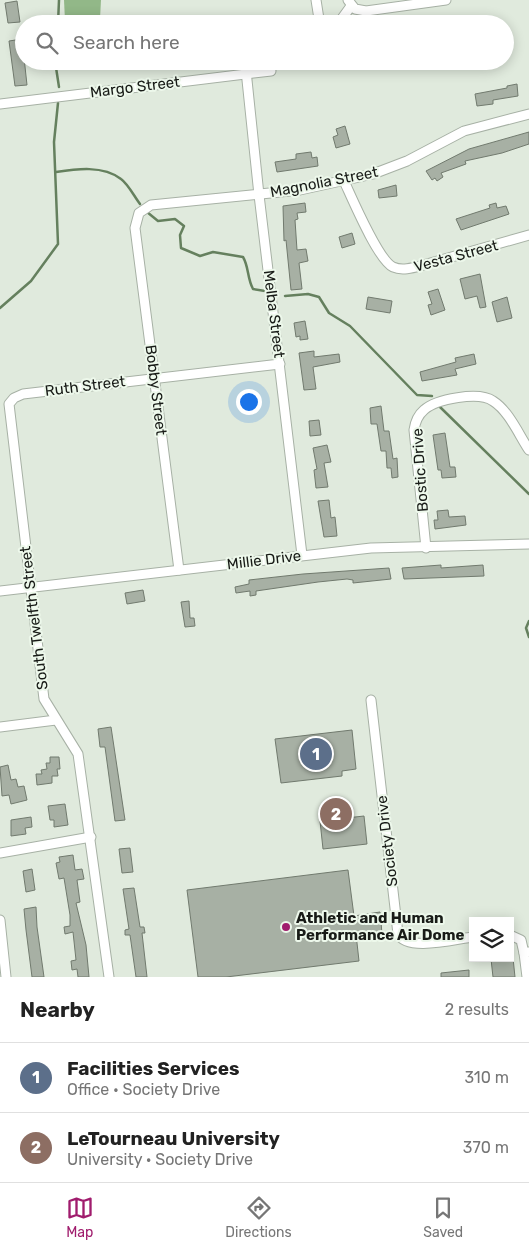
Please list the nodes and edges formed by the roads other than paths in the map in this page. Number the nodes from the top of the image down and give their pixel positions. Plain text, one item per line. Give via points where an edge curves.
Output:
1 (316, 0) edge
2 (446, 0) edge
3 (349, 3) edge
4 (318, 15) edge
5 (343, 15) edge
6 (246, 70) edge
7 (271, 70) dead end
8 (246, 74) junction
9 (0, 104) edge
10 (529, 114) edge
11 (344, 181) junction
12 (258, 195) junction
13 (140, 211) joint
14 (529, 235) edge
15 (280, 364) junction
16 (154, 377) junction
17 (11, 400) joint
18 (529, 450) edge
19 (529, 544) edge
20 (426, 548) junction
21 (302, 555) junction
22 (179, 570) junction
23 (31, 587) junction
24 (0, 591) edge
25 (371, 700) dead end
26 (56, 720) junction
27 (0, 727) edge
28 (91, 837) junction
29 (0, 853) edge
30 (0, 920) edge
31 (469, 937) edge
32 (514, 937) edge
33 (527, 952) edge
34 (6, 977) edge
35 (109, 977) edge
36 (528, 977) edge

1 - 4 street
2 - 3 street via 366,11
3 - 5 street
6 - 8 street, Melba Street
7 - 8 street, Margo Street
8 - 9 street, Margo Street
8 - 12 street, Melba Street
10 - 11 street, Magnolia Street via 464,131 391,168
11 - 12 street, Magnolia Street
11 - 14 street, Vesta Street via 384,259 395,268 402,270 420,266
12 - 13 street, Magnolia Street via 156,205
12 - 15 street, Melba Street
13 - 16 street, Bobby Street via 135,228
15 - 16 street, Ruth Street
15 - 21 street, Melba Street
16 - 17 street, Ruth Street via 23,394
16 - 22 street, Bobby Street
17 - 23 street, South Twelfth Street via 8,410
18 - 20 street, Bostic Drive via 503,410 485,397 448,400 425,408 414,430
19 - 20 street, Millie Drive
20 - 21 street, Millie Drive via 371,548
21 - 22 street, Millie Drive
22 - 23 street, Millie Drive
23 - 24 street, Millie Drive
23 - 26 street, South Twelfth Street via 44,699
25 - 31 street, Society Drive via 399,936 415,944
26 - 27 street
26 - 28 street, South Twelfth Street via 78,754
28 - 29 street
28 - 35 street, South Twelfth Street
30 - 34 street
32 - 33 street via 521,940
33 - 36 street

